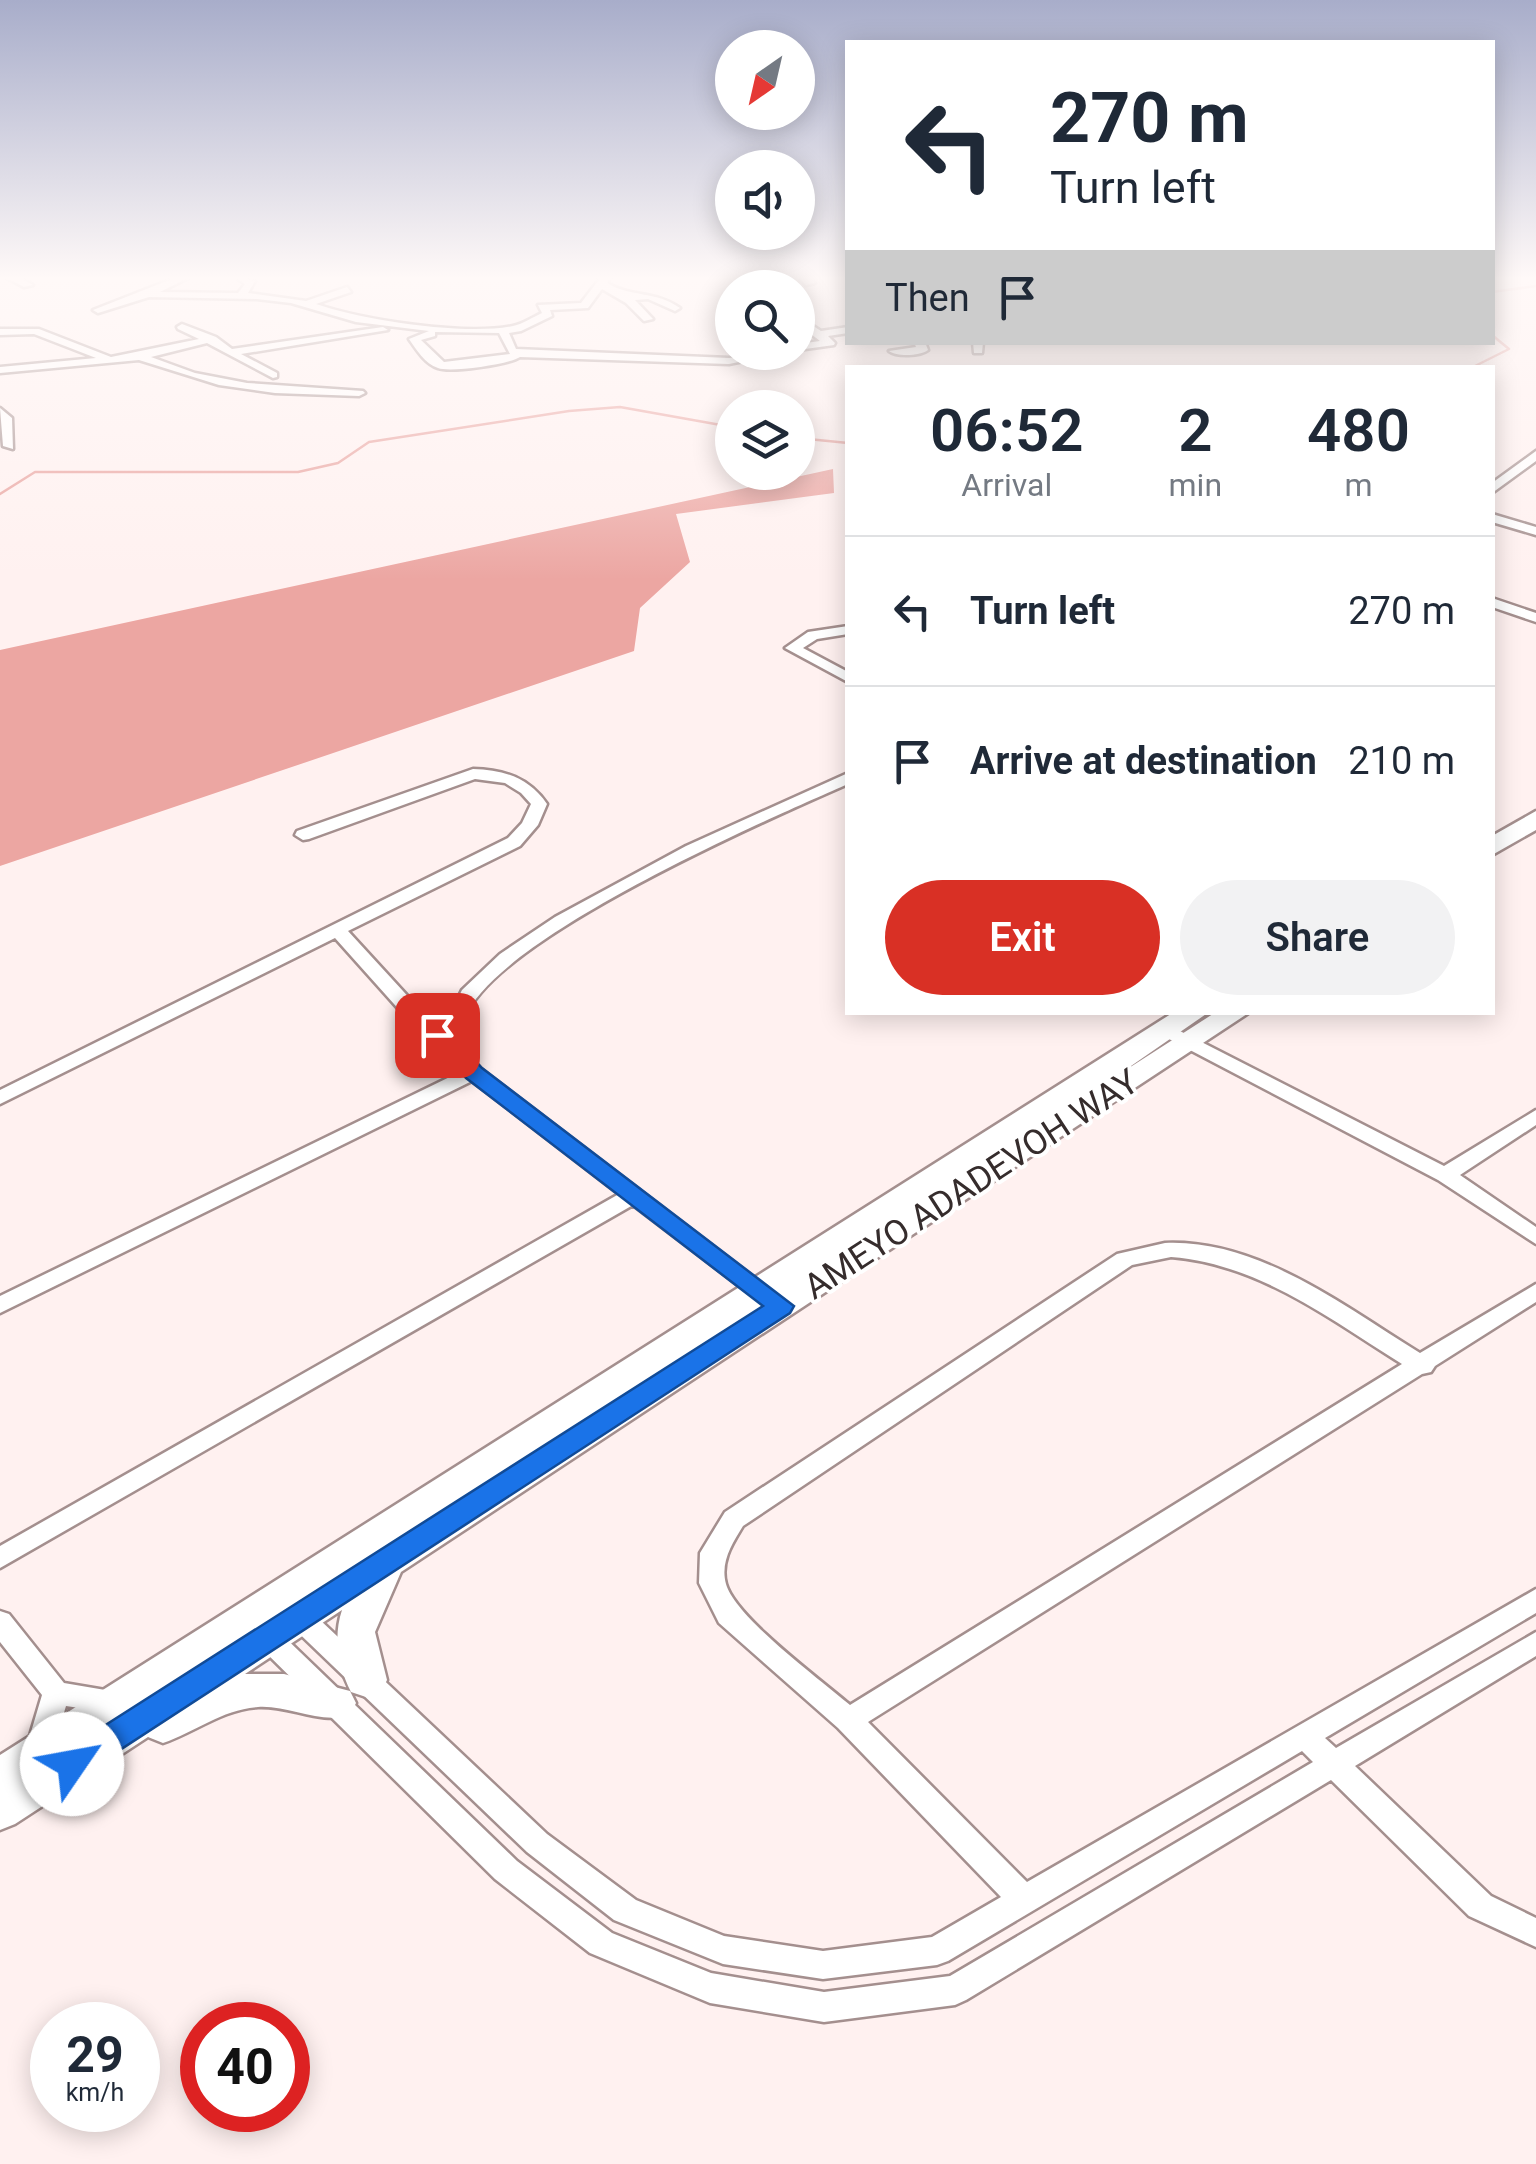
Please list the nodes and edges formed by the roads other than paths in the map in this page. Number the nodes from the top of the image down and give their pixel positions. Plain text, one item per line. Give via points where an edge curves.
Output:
1 (211, 378) edge
2 (359, 393) dead end
3 (0, 412) edge
4 (9, 446) dead end
5 (1532, 462) edge
6 (1495, 486) edge
7 (1495, 519) edge
8 (1536, 532) edge
9 (1495, 603) edge
10 (1536, 618) edge
11 (845, 630) edge
12 (845, 676) edge
13 (845, 779) edge
14 (1536, 794) edge
15 (1536, 819) edge
16 (1495, 820) edge
17 (303, 834) dead end
18 (1495, 845) edge
19 (339, 932) junction
20 (1226, 1015) edge
21 (1184, 1028) edge
22 (456, 1051) junction
23 (474, 1073) junction
24 (0, 1098) edge
25 (1536, 1116) edge
26 (1445, 1176) junction
27 (635, 1194) junction
28 (1536, 1237) edge
29 (1536, 1292) edge
30 (771, 1298) junction
31 (0, 1304) edge
32 (1423, 1366) junction
33 (0, 1558) edge
34 (387, 1560) junction
35 (1536, 1600) edge
36 (290, 1608) junction
37 (0, 1622) edge
38 (258, 1628) junction
39 (1536, 1643) edge
40 (350, 1692) junction
41 (56, 1693) junction
42 (118, 1702) junction
43 (848, 1720) junction
44 (1306, 1737) junction
45 (1333, 1766) junction
46 (26, 1772) edge
47 (0, 1810) edge
48 (1025, 1901) junction
49 (1536, 1933) edge

1 - 2 street via 252,388
3 - 4 street
5 - 6 street
7 - 8 street
9 - 10 street
11 - 12 street via 814,635 792,648
13 - 22 street via 718,835 516,952 459,1006 451,1027
14 - 16 street
15 - 18 street
17 - 19 street via 473,774 503,776 532,790 539,804 514,842
19 - 22 street
19 - 24 street
20 - 21 street, AMEYO ADADEVOH WAY
21 - 26 street
21 - 30 street, AMEYO ADADEVOH WAY
22 - 23 street
23 - 27 street
23 - 31 street
25 - 26 street
26 - 28 street
27 - 30 street
27 - 33 street
29 - 32 street
30 - 34 street, AMEYO ADADEVOH WAY
30 - 36 street, AMEYO ADADEVOH WAY
32 - 43 street
32 - 43 street via 1264,1272 1171,1250 1125,1259 734,1518 712,1554 712,1583 728,1616
34 - 36 street, AMEYO ADADEVOH WAY
34 - 40 street via 355,1632
35 - 44 street
36 - 38 street, AMEYO ADADEVOH WAY
36 - 40 street
37 - 41 street
38 - 40 street
38 - 42 street, AMEYO ADADEVOH WAY
38 - 46 street, AMEYO ADADEVOH WAY
39 - 45 street
40 - 45 street via 506,1870 600,1943 710,1988 824,2006 955,1990
40 - 46 street via 247,1688
40 - 48 street via 625,1910 723,1950 823,1965 938,1951
41 - 42 street
41 - 46 street
42 - 46 street, AMEYO ADADEVOH WAY
43 - 48 street
44 - 45 street
44 - 48 street
45 - 49 street via 1480,1906
46 - 47 street, AMEYO ADADEVOH WAY

